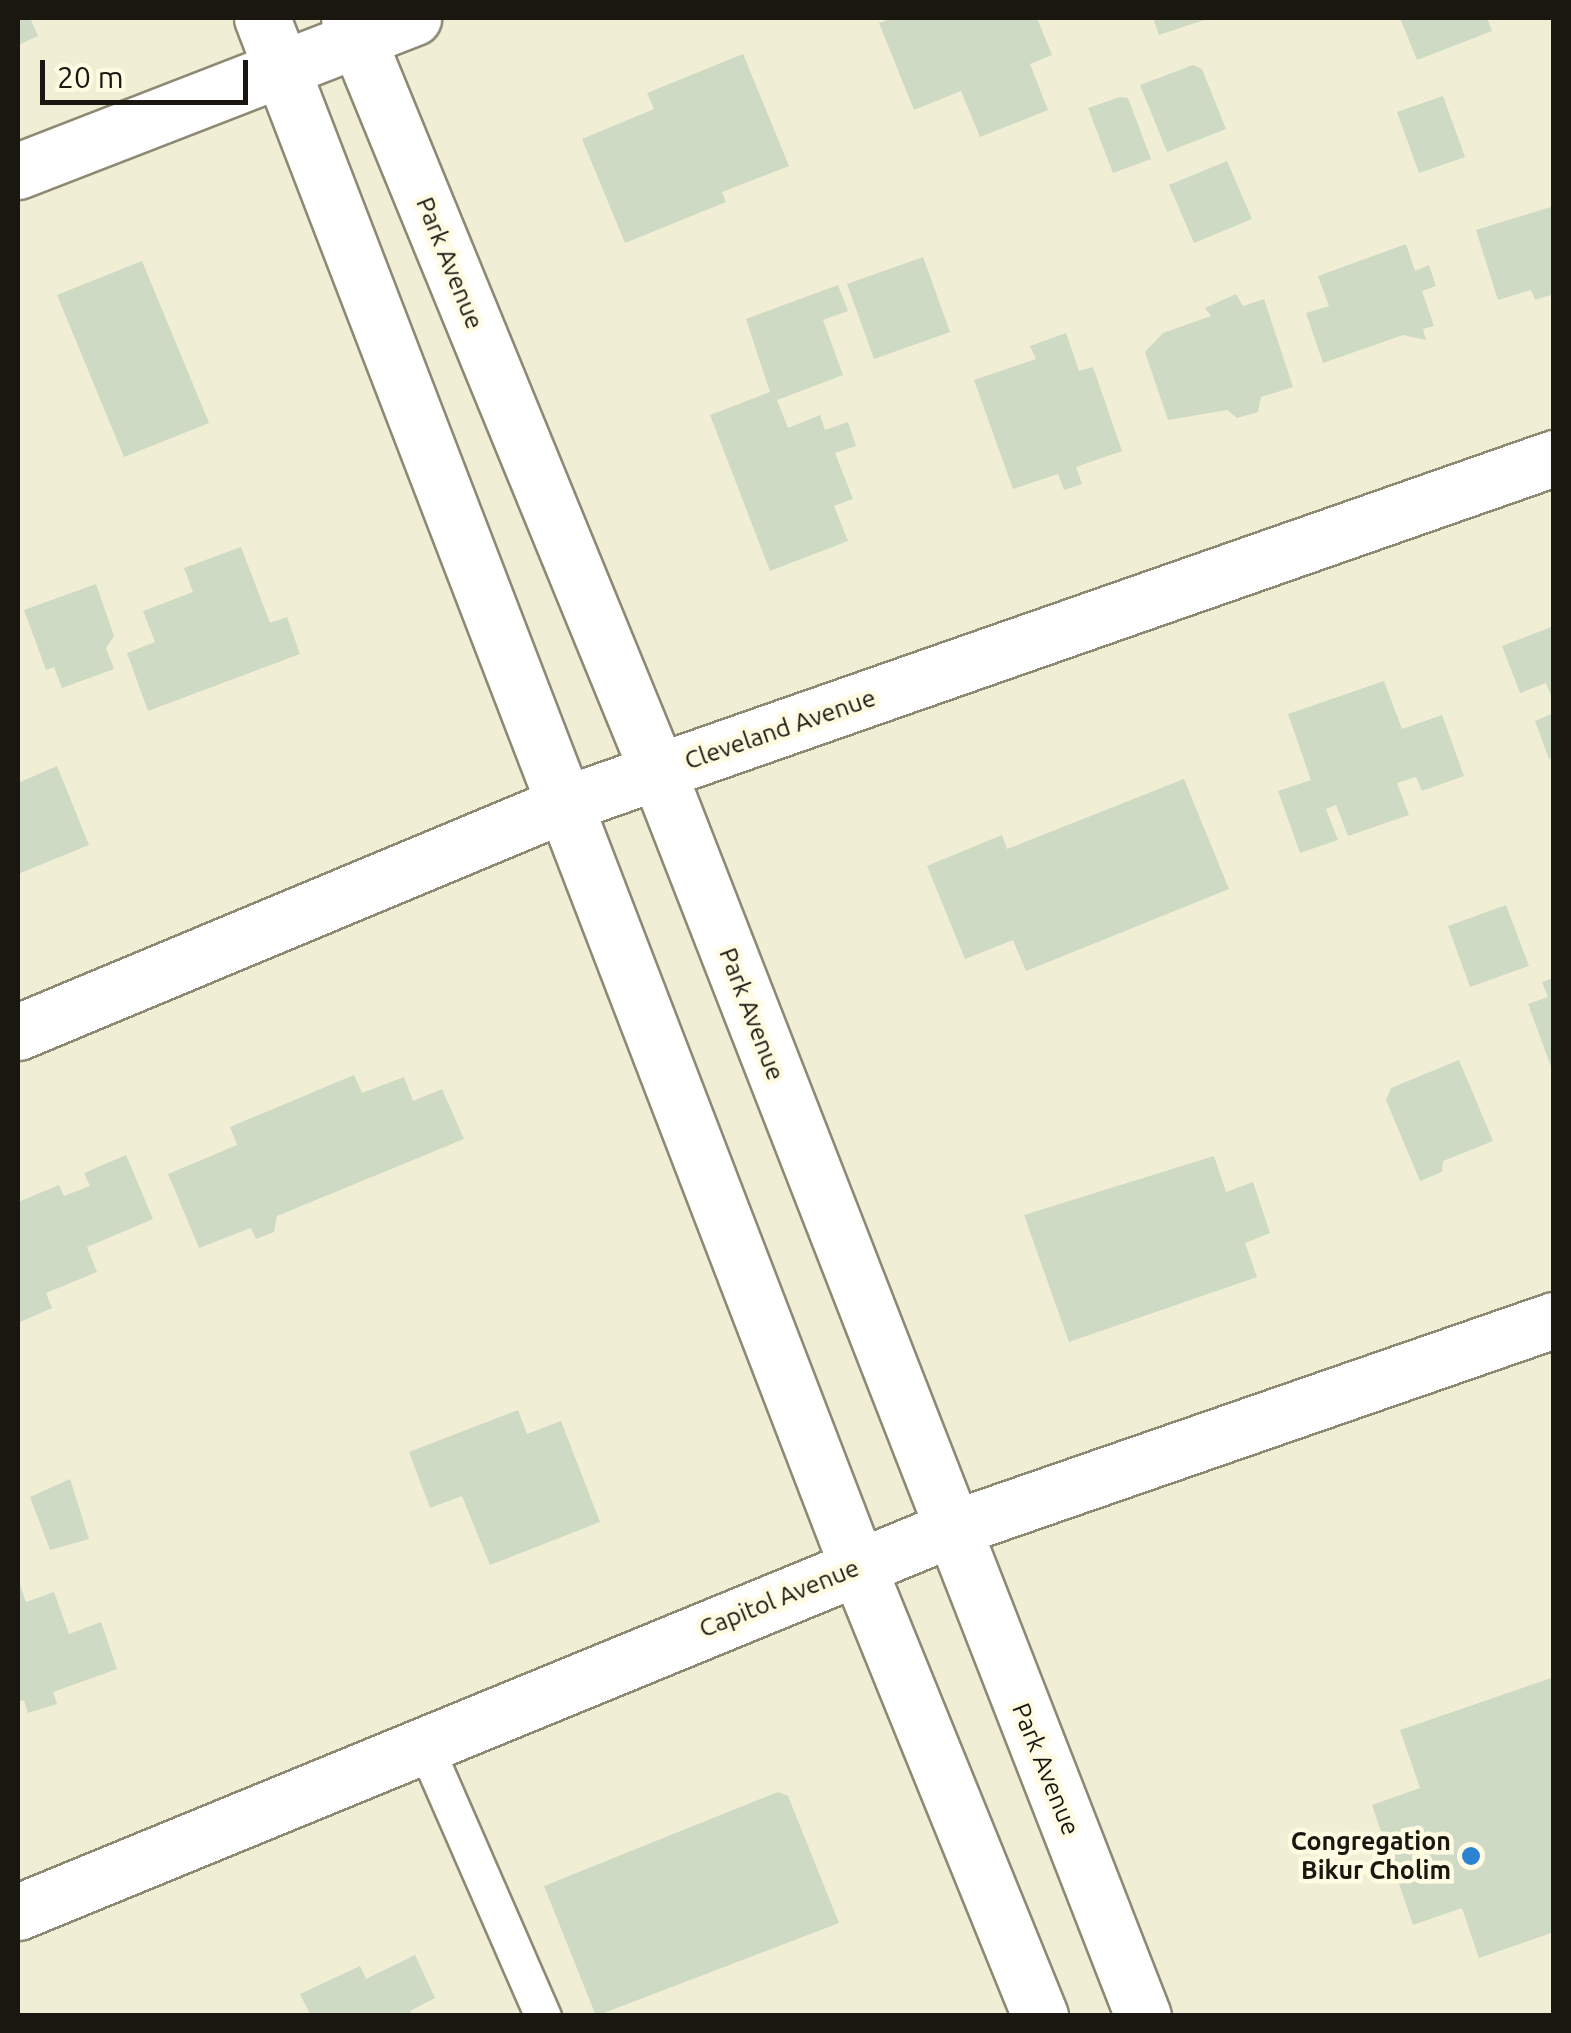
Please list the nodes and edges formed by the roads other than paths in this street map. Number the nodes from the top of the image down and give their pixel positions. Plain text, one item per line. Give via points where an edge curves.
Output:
1 (413, 18) edge
2 (353, 27) edge
3 (272, 41) edge
4 (18, 171) edge
5 (1554, 458) edge
6 (658, 772) junction
7 (562, 805) junction
8 (18, 1032) edge
9 (1554, 1320) edge
10 (951, 1529) junction
11 (857, 1565) junction
12 (424, 1744) junction
13 (18, 1912) edge
14 (543, 2016) edge
15 (1040, 2016) edge
16 (1143, 2016) edge

1 - 2 main road
2 - 3 main road
2 - 6 main road, Park Avenue
3 - 4 main road
3 - 7 main road
5 - 6 main road, Cleveland Avenue
6 - 7 main road, Cleveland Avenue
6 - 10 main road, Park Avenue
7 - 8 main road, Cleveland Avenue
7 - 11 main road
9 - 10 main road, Capitol Avenue
10 - 11 main road, Capitol Avenue
10 - 16 main road, Park Avenue
11 - 12 main road, Capitol Avenue
11 - 15 main road
12 - 13 main road, Capitol Avenue
12 - 14 lane

